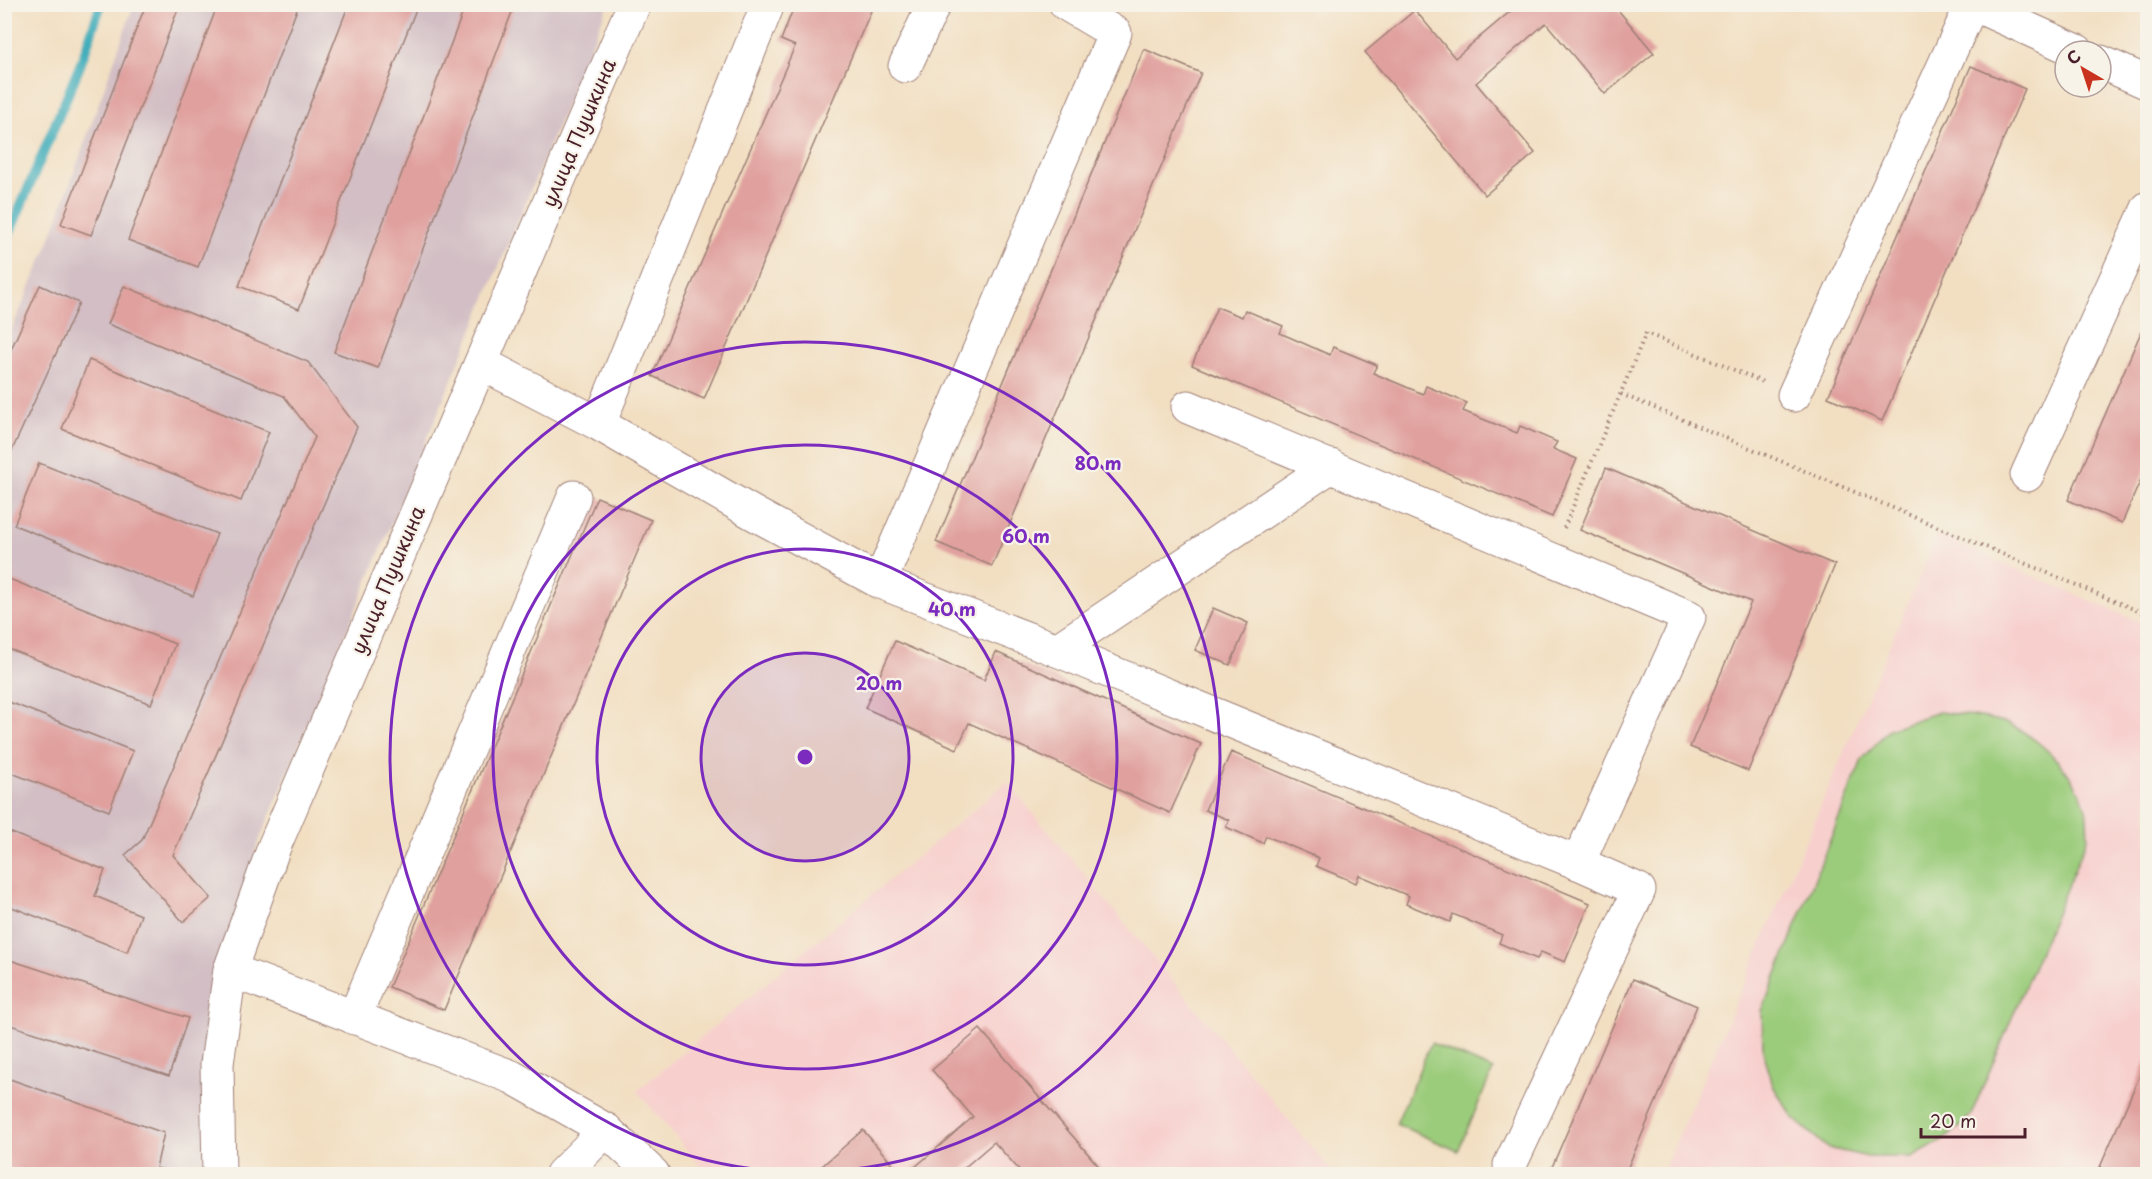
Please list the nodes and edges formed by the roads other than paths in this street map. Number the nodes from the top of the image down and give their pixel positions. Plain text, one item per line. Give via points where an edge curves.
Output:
1 (634, 4) edge
2 (768, 4) edge
3 (934, 4) edge
4 (1066, 4) edge
5 (1973, 4) edge
6 (2053, 40) edge
7 (904, 66) dead end
8 (2113, 67) edge
9 (2148, 82) edge
10 (2148, 208) edge
11 (481, 363) junction
12 (1794, 395) road end
13 (1188, 407) dead end
14 (599, 424) junction
15 (1331, 466) junction
16 (2027, 475) dead end
17 (574, 496) dead end
18 (880, 582) junction
19 (1057, 650) junction
20 (1578, 863) junction
21 (230, 970) junction
22 (354, 1018) junction
23 (606, 1130) junction
24 (1510, 1165) dead end
25 (219, 1174) edge
26 (562, 1174) edge
27 (653, 1174) edge

1 - 11 street, улица Пушкина
2 - 14 street
3 - 7 street
4 - 18 street via 1115,33
5 - 6 street
5 - 12 street
8 - 9 street
10 - 16 street
11 - 14 street
11 - 21 street, улица Пушкина via 274,847
13 - 15 street
14 - 18 street
15 - 19 street
15 - 20 street via 1689,617
17 - 22 street
18 - 19 street
19 - 20 street
20 - 24 street via 1639,890
21 - 22 street
21 - 25 street, улица Пушкина via 217,1064
22 - 23 street via 512,1077
23 - 26 street
23 - 27 street

